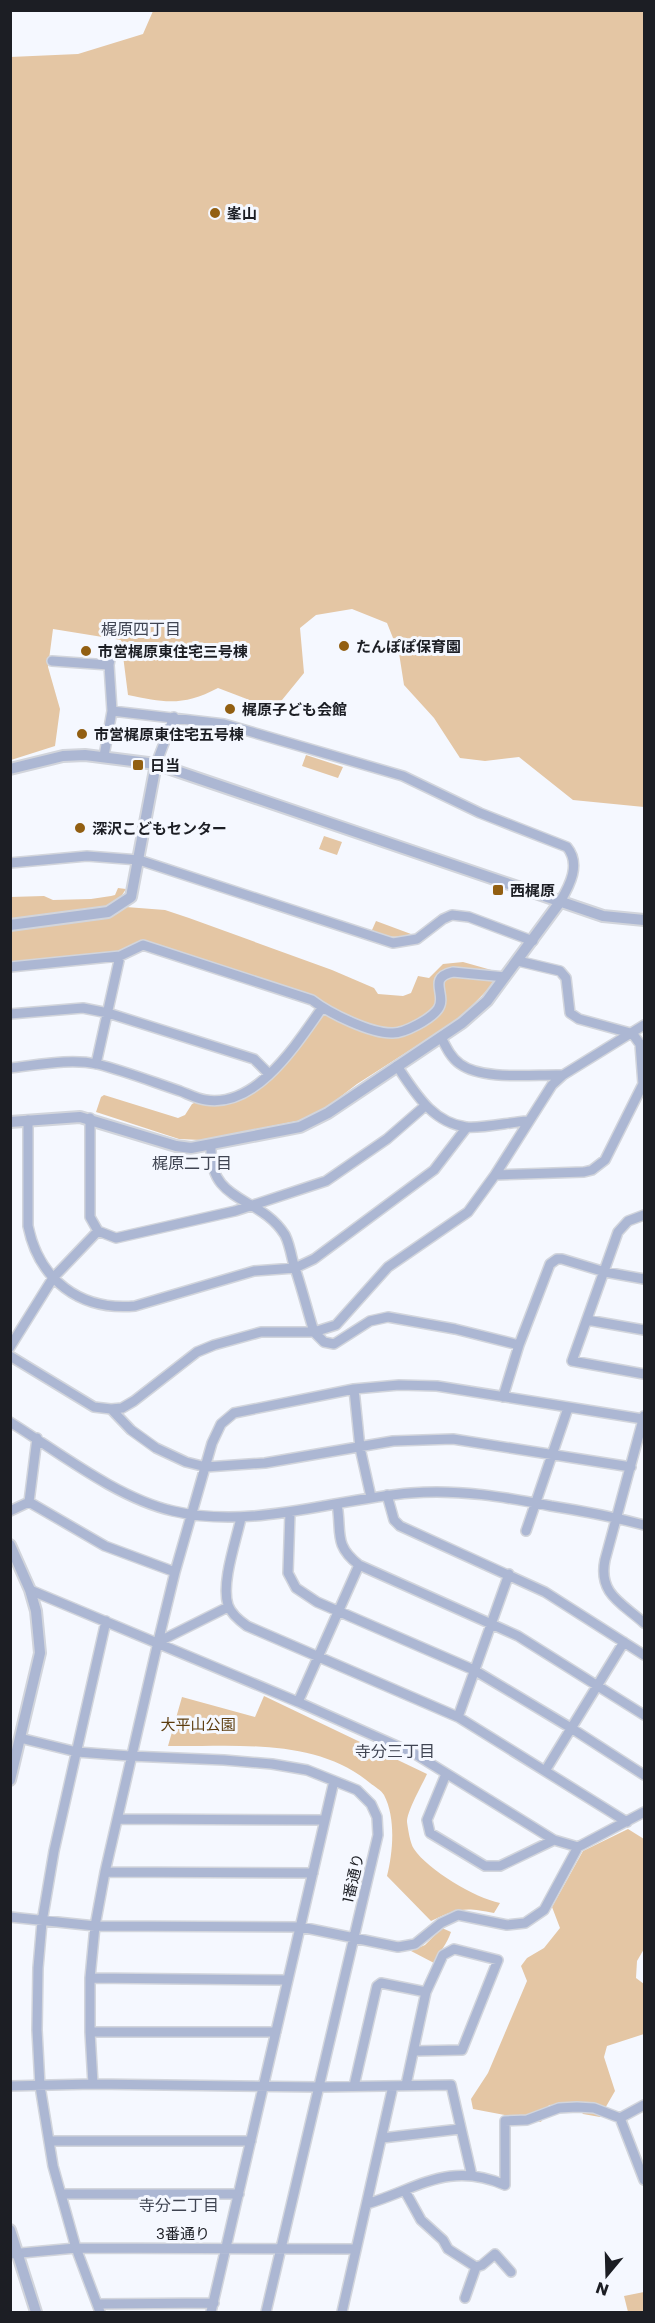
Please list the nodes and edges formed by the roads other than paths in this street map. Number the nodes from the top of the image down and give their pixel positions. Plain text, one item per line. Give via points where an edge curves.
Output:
1 (112, 650) dead end
2 (52, 662) dead end
3 (109, 665) junction
4 (112, 711) junction
5 (174, 717) junction
6 (104, 756) junction
7 (156, 764) junction
8 (10, 769) edge
9 (139, 860) junction
10 (10, 863) edge
11 (560, 902) junction
12 (645, 920) edge
13 (10, 925) edge
14 (533, 940) junction
15 (120, 956) junction
16 (518, 961) junction
17 (10, 967) edge
18 (505, 977) junction
19 (322, 1008) junction
20 (108, 1013) junction
21 (10, 1014) edge
22 (645, 1025) edge
23 (632, 1033) junction
24 (441, 1037) junction
25 (645, 1039) edge
26 (96, 1064) junction
27 (397, 1066) junction
28 (10, 1068) edge
29 (269, 1074) junction
30 (563, 1074) junction
31 (425, 1106) junction
32 (90, 1118) junction
33 (28, 1120) junction
34 (527, 1121) junction
35 (10, 1122) edge
36 (467, 1128) junction
37 (211, 1146) junction
38 (495, 1175) junction
39 (253, 1205) junction
40 (645, 1215) edge
41 (98, 1231) junction
42 (295, 1268) junction
43 (604, 1272) junction
44 (53, 1278) junction
45 (645, 1280) edge
46 (587, 1320) junction
47 (645, 1330) edge
48 (314, 1332) junction
49 (519, 1345) junction
50 (10, 1347) edge
51 (10, 1356) edge
52 (645, 1374) edge
53 (354, 1389) junction
54 (503, 1397) junction
55 (568, 1408) junction
56 (111, 1409) junction
57 (644, 1418) edge
58 (10, 1422) edge
59 (37, 1438) junction
60 (360, 1448) junction
61 (552, 1455) junction
62 (206, 1467) junction
63 (631, 1467) junction
64 (387, 1495) junction
65 (371, 1497) junction
66 (29, 1502) junction
67 (536, 1503) junction
68 (337, 1504) junction
69 (10, 1511) edge
70 (290, 1512) junction
71 (192, 1515) junction
72 (241, 1518) junction
73 (618, 1518) junction
74 (645, 1525) edge
75 (526, 1531) dead end
76 (10, 1545) edge
77 (359, 1565) junction
78 (175, 1572) junction
79 (509, 1574) junction
80 (30, 1590) junction
81 (228, 1607) junction
82 (338, 1610) junction
83 (106, 1621) junction
84 (492, 1622) junction
85 (645, 1623) edge
86 (158, 1642) junction
87 (624, 1642) junction
88 (645, 1655) edge
89 (317, 1656) junction
90 (474, 1671) junction
91 (597, 1685) junction
92 (298, 1702) junction
93 (645, 1715) edge
94 (458, 1717) junction
95 (571, 1728) junction
96 (20, 1738) junction
97 (77, 1752) junction
98 (130, 1756) junction
99 (545, 1771) junction
100 (446, 1774) junction
101 (645, 1775) edge
102 (10, 1780) edge
103 (334, 1780) junction
104 (645, 1812) edge
105 (118, 1819) junction
106 (326, 1820) junction
107 (627, 1822) junction
108 (554, 1840) junction
109 (578, 1847) junction
110 (105, 1872) junction
111 (313, 1873) junction
112 (10, 1917) edge
113 (42, 1922) junction
114 (95, 1926) junction
115 (301, 1927) junction
116 (355, 1939) junction
117 (90, 1978) junction
118 (288, 1980) junction
119 (426, 1992) junction
120 (90, 2032) junction
121 (276, 2032) junction
122 (414, 2051) junction
123 (93, 2084) junction
124 (40, 2085) junction
125 (406, 2085) junction
126 (10, 2086) edge
127 (264, 2086) junction
128 (354, 2086) junction
129 (393, 2086) junction
130 (320, 2087) junction
131 (645, 2104) edge
132 (620, 2118) junction
133 (460, 2129) junction
134 (382, 2138) junction
135 (49, 2140) junction
136 (251, 2141) junction
137 (472, 2176) junction
138 (645, 2180) edge
139 (405, 2191) junction
140 (61, 2194) junction
141 (239, 2194) junction
142 (367, 2204) junction
143 (10, 2230) edge
144 (76, 2248) junction
145 (226, 2248) junction
146 (281, 2249) junction
147 (356, 2249) junction
148 (13, 2253) edge
149 (476, 2267) junction
150 (511, 2272) dead end
151 (465, 2298) dead end
152 (98, 2308) edge
153 (213, 2308) edge
154 (36, 2313) edge
155 (266, 2313) edge
156 (342, 2313) edge

1 - 3 street
2 - 3 street
3 - 4 street
4 - 5 street
4 - 6 street
5 - 7 street
5 - 11 street via 224,724 403,776 480,813 563,844 575,862
6 - 7 street
6 - 8 street via 63,756
7 - 9 street
7 - 11 street
9 - 10 street via 87,856
9 - 13 street via 130,897 108,912
9 - 14 street via 393,943 417,939 452,915 469,917
11 - 12 street via 603,916
11 - 14 street
14 - 16 street
15 - 17 street
15 - 19 street via 143,945 312,1000
15 - 20 street
16 - 18 street
16 - 23 street via 560,971 566,978 570,1013 579,1019
18 - 19 street via 446,974 439,982 441,1000 436,1012 411,1028 393,1033 376,1031
18 - 24 street via 487,1001
19 - 29 street via 290,1053
20 - 21 street via 84,1008
20 - 26 street
20 - 29 street via 254,1059
22 - 23 street
23 - 25 street
23 - 30 street
23 - 38 street via 640,1044 643,1084 605,1160 584,1172
24 - 27 street
24 - 30 street via 460,1064 479,1073
26 - 28 street via 74,1062
26 - 29 street via 207,1100 238,1097
27 - 31 street
27 - 37 street via 328,1113 300,1127
30 - 34 street
31 - 36 street via 444,1120
31 - 39 street via 387,1139 326,1180
32 - 33 street
32 - 37 street via 176,1146
32 - 41 street via 90,1217
33 - 35 street
33 - 44 street via 28,1226 36,1252
34 - 36 street
34 - 38 street
36 - 42 street via 434,1170 314,1259
37 - 39 street via 214,1174 221,1186
38 - 48 street via 468,1212 388,1267 336,1325
39 - 41 street via 116,1238
39 - 42 street via 272,1219 286,1237
40 - 43 street via 628,1221 618,1232
41 - 44 street
42 - 44 street via 254,1271 121,1307 97,1305 80,1298
42 - 48 street
43 - 45 street
43 - 46 street
43 - 49 street via 562,1259 550,1264
44 - 50 street
46 - 47 street
46 - 52 street via 572,1361
48 - 49 street via 324,1342 334,1344 370,1321 388,1317
48 - 56 street via 261,1332 214,1345 197,1352 134,1401
49 - 54 street
51 - 56 street via 94,1407
53 - 54 street via 437,1386
53 - 60 street
53 - 62 street via 234,1413 221,1424
54 - 55 street
55 - 57 street
55 - 61 street
56 - 62 street via 156,1448
57 - 63 street
58 - 59 street
59 - 66 street
59 - 71 street via 123,1493
60 - 61 street via 393,1441 453,1439
60 - 62 street via 265,1463
60 - 65 street
61 - 63 street
61 - 67 street
62 - 71 street
63 - 73 street
64 - 65 street
64 - 67 street via 437,1491
64 - 79 street via 394,1520 400,1526
65 - 68 street
66 - 69 street
66 - 78 street via 105,1546
67 - 73 street
67 - 75 street
68 - 70 street
68 - 77 street via 340,1543
70 - 72 street
70 - 82 street via 288,1573 296,1588
71 - 72 street
71 - 78 street
72 - 81 street via 228,1579
73 - 74 street
73 - 85 street via 603,1579 609,1593
76 - 80 street
77 - 82 street
77 - 84 street
78 - 86 street
79 - 84 street
79 - 87 street
80 - 83 street
80 - 96 street via 40,1653
81 - 86 street
81 - 89 street via 247,1626
82 - 89 street
82 - 90 street
83 - 86 street
83 - 97 street
84 - 90 street
84 - 91 street
86 - 92 street
86 - 98 street
87 - 88 street
87 - 91 street
89 - 92 street
89 - 94 street
90 - 94 street
90 - 95 street
91 - 93 street
91 - 95 street
92 - 100 street via 415,1754
94 - 99 street
95 - 99 street
95 - 101 street
96 - 97 street, 1番通り
96 - 102 street
97 - 98 street, 1番通り
97 - 113 street
98 - 103 street, 1番通り via 272,1764
98 - 105 street
99 - 107 street
100 - 108 street
100 - 108 street via 427,1820 430,1833 485,1866 500,1866
103 - 106 street
103 - 116 street, 1番通り via 357,1790 371,1803 377,1817 378,1835
104 - 107 street
105 - 106 street
105 - 110 street
106 - 111 street
107 - 109 street
108 - 109 street
109 - 116 street via 544,1910 525,1923 507,1925 458,1915 415,1944 398,1947
110 - 111 street
110 - 114 street
111 - 115 street
112 - 113 street
113 - 114 street
113 - 124 street via 38,1989
114 - 115 street
114 - 117 street
115 - 116 street
115 - 118 street
116 - 130 street, 1番通り
117 - 118 street
117 - 120 street
118 - 121 street
119 - 122 street
119 - 122 street via 443,1955 454,1949 498,1960 462,2050
119 - 128 street via 381,1983 377,1986
120 - 121 street
120 - 123 street
121 - 127 street
122 - 125 street
123 - 124 street
123 - 127 street
124 - 126 street
124 - 135 street
125 - 129 street
125 - 133 street via 451,2085
127 - 130 street
127 - 136 street
128 - 129 street
128 - 130 street
129 - 134 street
130 - 146 street, 1番通り
131 - 132 street
132 - 137 street via 594,2108 577,2107 559,2108 527,2120 505,2121 505,2185
132 - 138 street
133 - 134 street
133 - 137 street
134 - 142 street
135 - 136 street
135 - 140 street
136 - 141 street
137 - 139 street via 430,2179
139 - 142 street
139 - 149 street via 421,2220 443,2240 447,2249
140 - 141 street
140 - 144 street
141 - 145 street
142 - 147 street
143 - 148 street
144 - 145 street, 3番通り
144 - 148 street, 3番通り
144 - 152 street
145 - 146 street, 3番通り
145 - 153 street
146 - 147 street, 3番通り
146 - 155 street, 1番通り
147 - 156 street
148 - 154 street
149 - 150 street via 495,2254
149 - 151 street
152 - 153 street

